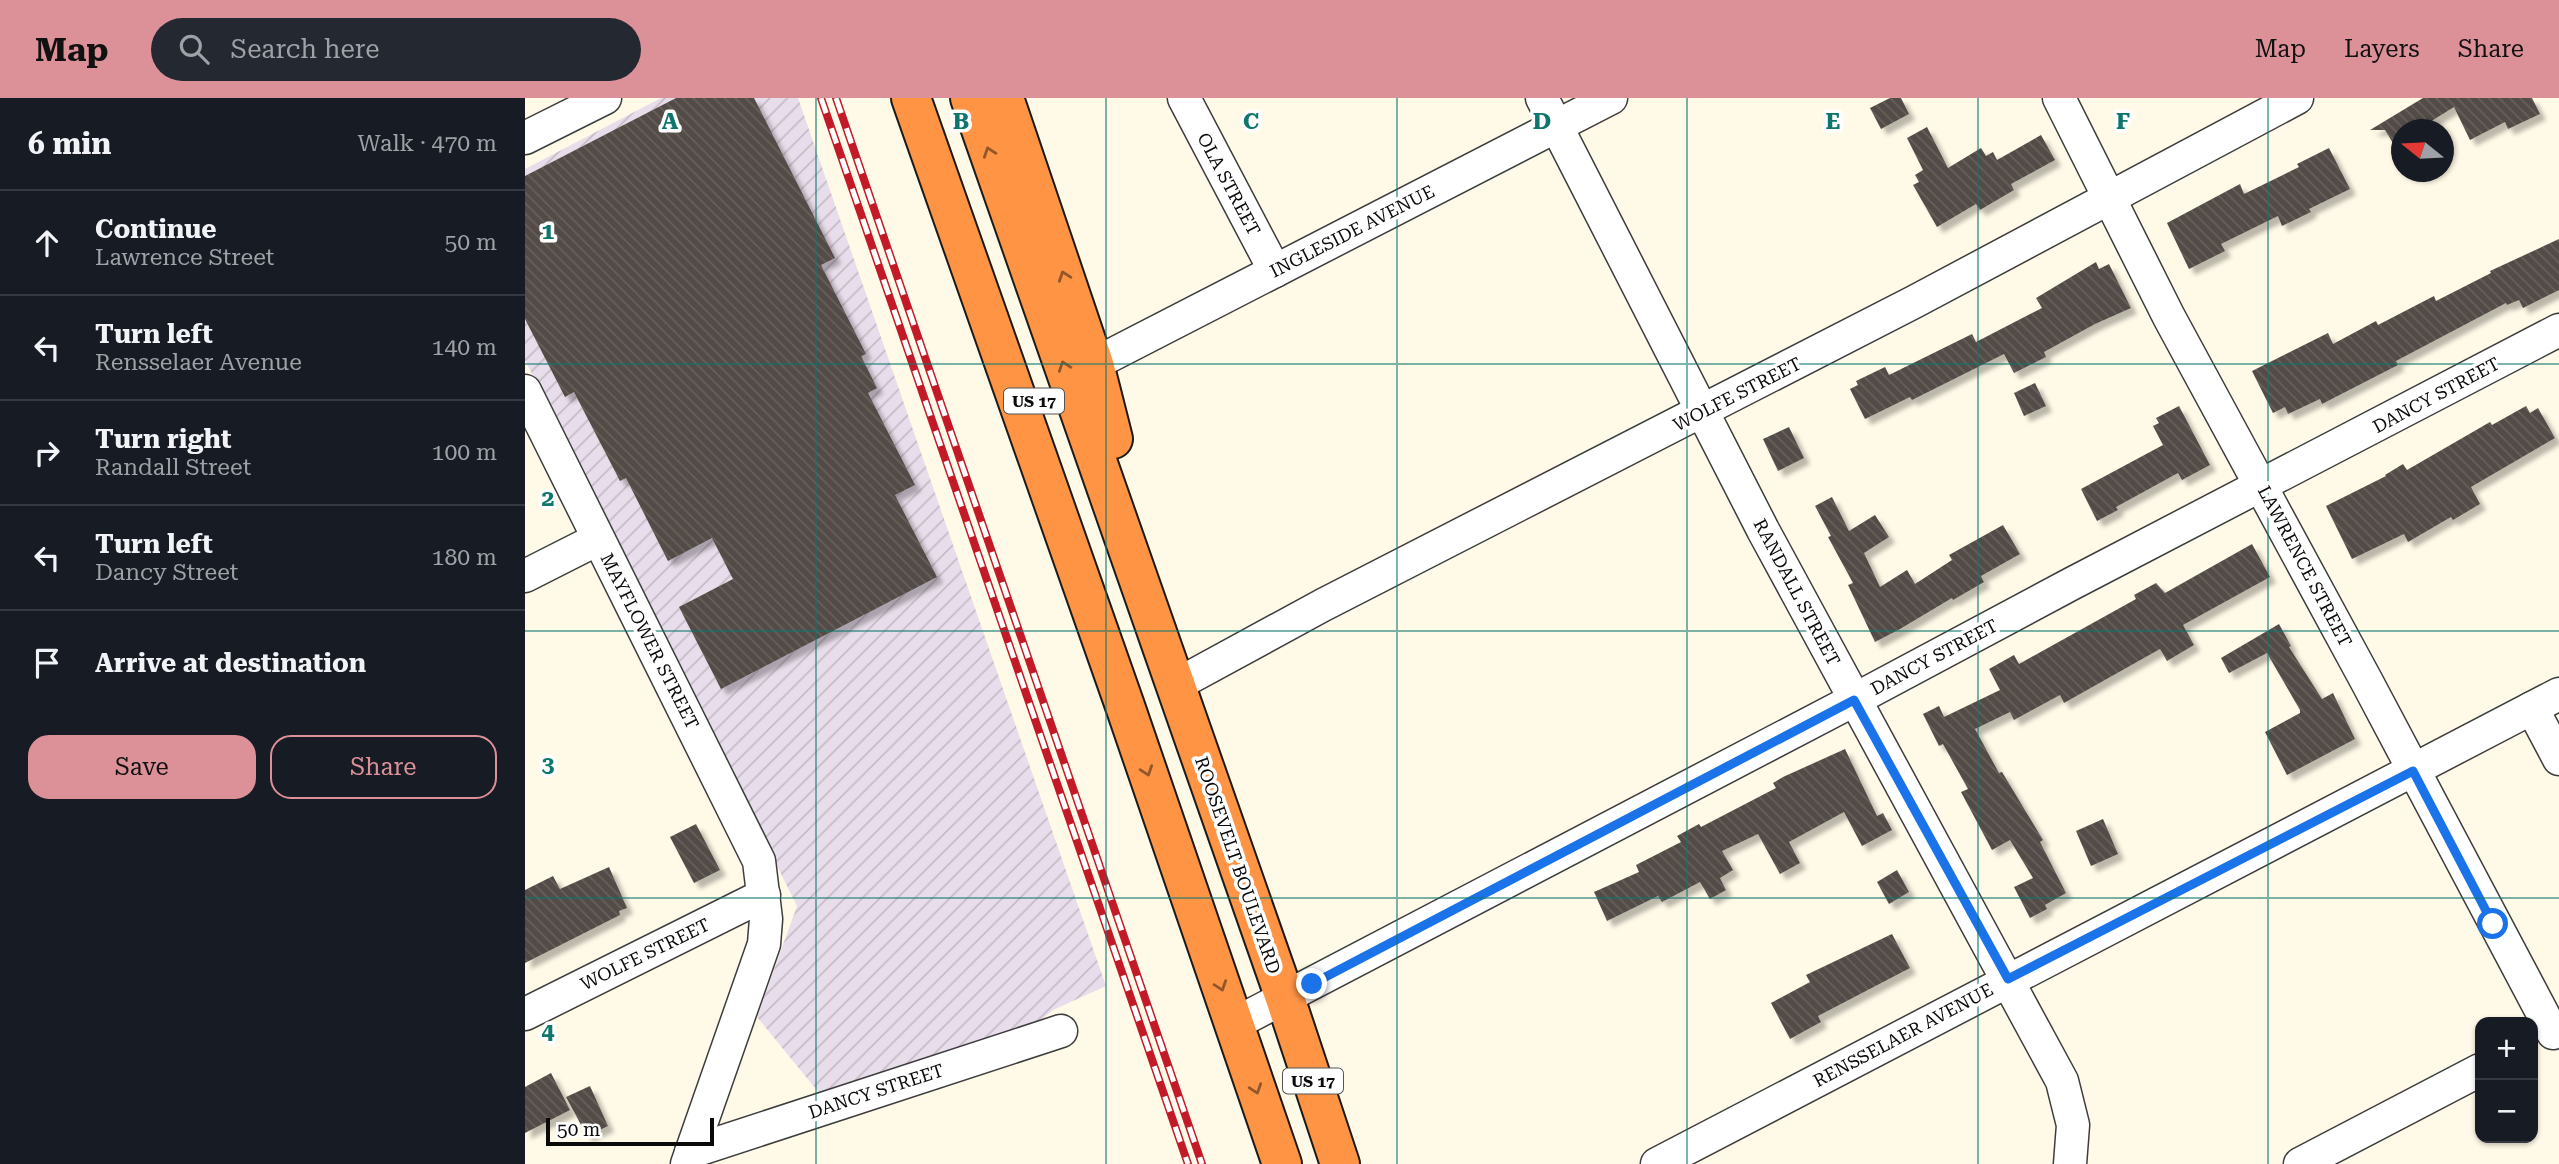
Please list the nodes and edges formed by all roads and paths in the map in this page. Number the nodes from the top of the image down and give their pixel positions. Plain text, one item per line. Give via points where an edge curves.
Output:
1 (605, 98) edge
2 (911, 98) edge
3 (937, 98) edge
4 (970, 98) edge
5 (1004, 98) edge
6 (1184, 98) edge
7 (1542, 98) edge
8 (1611, 98) edge
9 (2059, 98) edge
10 (2297, 98) edge
11 (1556, 127) junction
12 (525, 138) edge
13 (2109, 197) junction
14 (1275, 271) junction
15 (2559, 330) edge
16 (1094, 364) junction
17 (525, 391) edge
18 (1702, 412) junction
19 (2261, 485) junction
20 (598, 539) junction
21 (525, 576) edge
22 (1176, 685) junction
23 (2559, 694) edge
24 (1854, 700) junction
25 (1125, 706) junction
26 (2532, 708) junction
27 (2559, 759) edge
28 (2413, 771) junction
29 (764, 895) junction
30 (2008, 979) junction
31 (1285, 998) junction
32 (525, 1014) edge
33 (1234, 1024) junction
34 (1061, 1031) dead end
35 (2548, 1035) edge
36 (2475, 1073) edge
37 (689, 1158) edge
38 (1282, 1164) edge
39 (1341, 1164) edge
40 (1657, 1164) edge
41 (2070, 1164) edge
42 (2299, 1164) edge

1 - 12 street
2 - 25 highway
3 - 25 highway, US 17 via 983,233
22 -> 4 highway, US 17
16 -> 5 highway
6 - 14 street, OLA STREET
7 - 11 street, RANDALL STREET
8 - 11 street, INGLESIDE AVENUE
9 - 13 street, LAWRENCE STREET
10 - 13 street, WOLFE STREET
11 - 14 street, INGLESIDE AVENUE
11 - 18 street, RANDALL STREET
13 - 18 street, WOLFE STREET
13 - 19 street, LAWRENCE STREET
14 - 16 street, INGLESIDE AVENUE
15 - 19 street, DANCY STREET
16 - 22 highway
17 - 20 street, MAYFLOWER STREET
18 - 22 street, WOLFE STREET
18 - 24 street, RANDALL STREET
19 - 24 street, DANCY STREET
19 - 28 street, LAWRENCE STREET
20 - 21 street
20 - 29 street, MAYFLOWER STREET via 756,853
22 - 31 highway, ROOSEVELT BOULEVARD / US 17
23 - 26 street, RENSSELAER AVENUE
24 - 30 street, RANDALL STREET
24 - 31 street, DANCY STREET
25 -> 33 highway, US 17
26 - 27 street
26 - 28 street, RENSSELAER AVENUE
28 - 30 street, RENSSELAER AVENUE
28 - 35 street, LAWRENCE STREET
29 - 32 street, WOLFE STREET
29 - 37 street, MAYFLOWER STREET via 760,960
30 - 40 street, RENSSELAER AVENUE
30 - 41 street, RANDALL STREET via 2062,1081 2073,1125
31 - 33 street, DANCY STREET
31 - 39 highway, ROOSEVELT BOULEVARD / US 17
33 -> 38 highway, US 17
34 - 37 street, DANCY STREET
36 - 42 street

